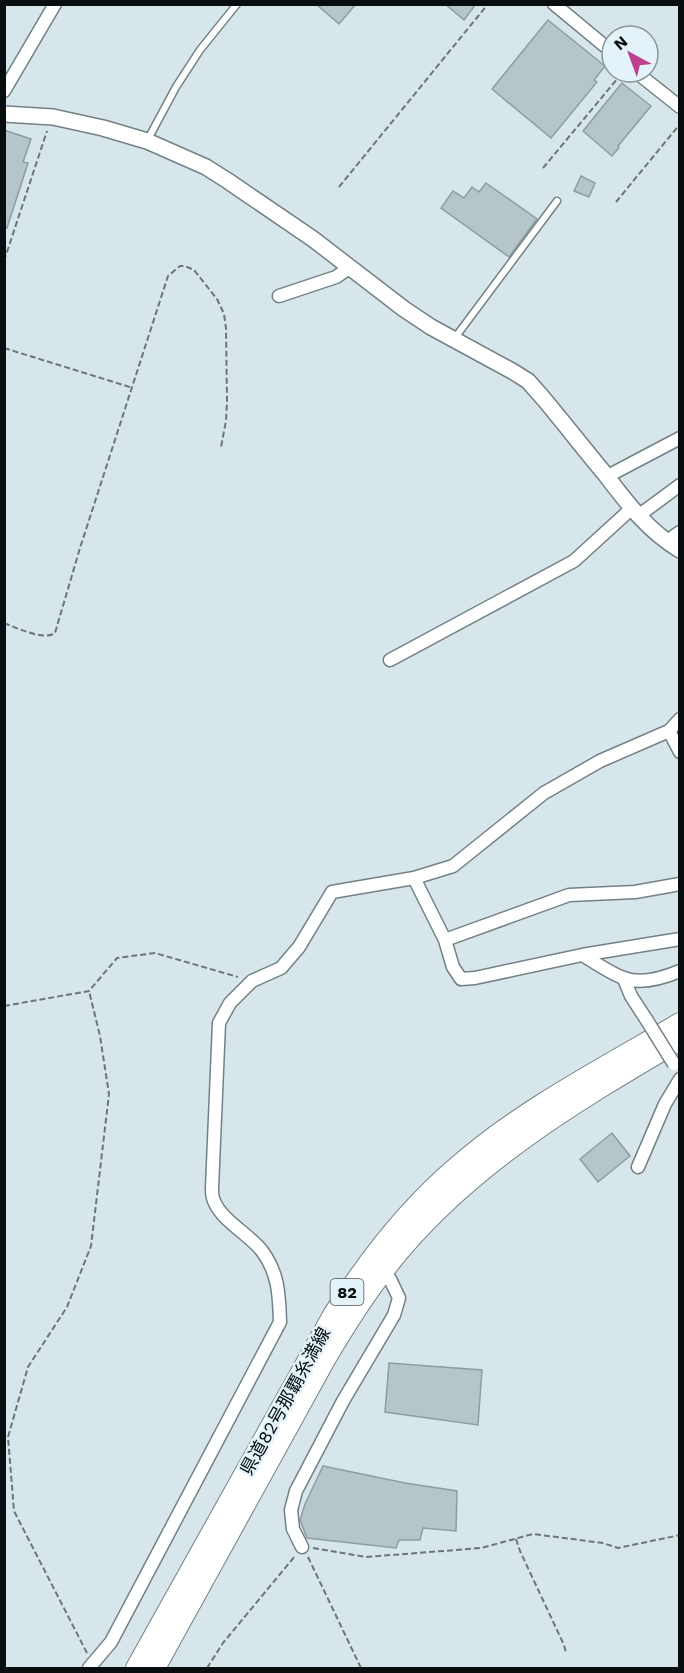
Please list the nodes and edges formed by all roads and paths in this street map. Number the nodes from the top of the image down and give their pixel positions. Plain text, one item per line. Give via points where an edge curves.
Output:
1 (55, 4) edge
2 (237, 4) edge
3 (488, 4) edge
4 (554, 4) edge
5 (600, 42) edge
6 (613, 84) edge
7 (651, 84) edge
8 (4, 91) edge
9 (680, 107) edge
10 (4, 114) edge
11 (53, 117) junction
12 (680, 124) edge
13 (147, 141) junction
14 (543, 168) dead end
15 (339, 187) dead end
16 (557, 201) dead end
17 (616, 202) dead end
18 (7, 245) edge
19 (4, 261) edge
20 (349, 268) junction
21 (279, 296) dead end
22 (454, 340) junction
23 (4, 348) edge
24 (133, 388) junction
25 (680, 438) edge
26 (221, 447) dead end
27 (606, 477) junction
28 (680, 485) edge
29 (634, 512) junction
30 (676, 542) edge
31 (4, 623) edge
32 (390, 660) dead end
33 (680, 719) edge
34 (669, 731) junction
35 (680, 752) edge
36 (414, 878) junction
37 (680, 884) edge
38 (680, 939) edge
39 (445, 940) junction
40 (582, 955) junction
41 (680, 971) edge
42 (624, 979) junction
43 (252, 981) junction
44 (89, 991) junction
45 (4, 1006) edge
46 (680, 1023) edge
47 (680, 1040) edge
48 (678, 1073) edge
49 (638, 1167) dead end
50 (375, 1268) junction
51 (680, 1535) edge
52 (516, 1539) junction
53 (302, 1547) junction
54 (566, 1653) dead end
55 (90, 1666) edge
56 (136, 1668) edge
57 (155, 1668) edge
58 (207, 1668) edge
59 (361, 1668) edge

1 - 8 street
2 - 13 lane via 200,50
3 - 15 path
4 - 5 street
6 - 14 path
7 - 9 street
10 - 11 street
11 - 13 street
11 - 18 path
12 - 17 path
13 - 20 street via 228,181
16 - 22 lane
18 - 19 path
20 - 21 street via 336,277
20 - 22 street
22 - 27 street via 528,381
23 - 24 path
24 - 26 path via 168,276 180,266 190,267 217,299 224,314 227,401
24 - 31 path via 55,633 42,636
25 - 27 street
27 - 29 street
28 - 29 street
29 - 30 street via 648,526
29 - 32 street via 574,561
33 - 34 street
34 - 35 street
34 - 36 street via 600,761 544,793 453,866
36 - 39 street
36 - 43 street via 332,892 299,947 281,968
37 - 39 street via 635,892 569,895
38 - 40 street
39 - 40 street via 461,979
40 - 42 street
41 - 42 street via 643,981
42 - 48 street, bridge
43 - 44 path via 155,953 117,958
43 - 55 street via 230,1003 219,1023 212,1188 220,1211 262,1250 272,1268 279,1287 279,1322 111,1642
44 - 45 path
44 - 55 path via 109,1094 91,1245 67,1307 28,1367 8,1437 14,1511
46 - 50 main road, 県道82号那覇糸満線 / 82 via 571,1087 485,1144 404,1219
47 - 50 main road, 県道82号那覇糸満線 / 82 via 593,1092 502,1154 433,1215 394,1258
48 - 49 street
50 - 53 street via 390,1278 399,1298 394,1315 296,1491 292,1529
50 - 56 main road, 県道82号那覇糸満線 / 82 via 343,1298
50 - 57 main road, 県道82号那覇糸満線 / 82
51 - 52 path via 618,1548 533,1534
52 - 53 path via 481,1548 366,1557
52 - 54 path
53 - 58 path
53 - 59 path

